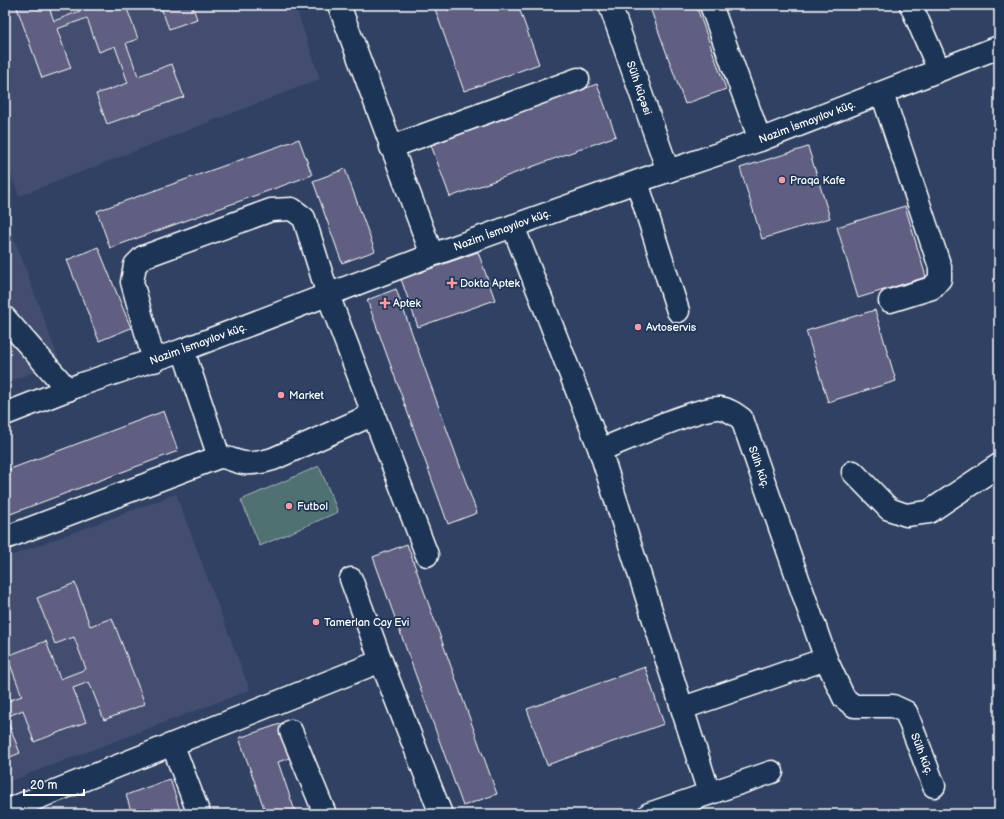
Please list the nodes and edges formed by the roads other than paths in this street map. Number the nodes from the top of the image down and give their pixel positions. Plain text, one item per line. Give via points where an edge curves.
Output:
1 (339, 5) edge
2 (610, 5) edge
3 (711, 5) edge
4 (911, 5) edge
5 (999, 47) edge
6 (939, 70) junction
7 (578, 79) dead end
8 (882, 93) junction
9 (760, 140) junction
10 (391, 147) junction
11 (668, 171) junction
12 (637, 182) junction
13 (513, 226) junction
14 (432, 255) junction
15 (328, 295) junction
16 (890, 301) dead end
17 (678, 311) dead end
18 (5, 318) edge
19 (183, 350) junction
20 (154, 361) junction
21 (68, 390) junction
22 (5, 414) edge
23 (374, 414) junction
24 (600, 450) junction
25 (219, 457) junction
26 (999, 465) edge
27 (853, 472) dead end
28 (5, 538) edge
29 (427, 555) dead end
30 (351, 579) dead end
31 (826, 659) junction
32 (381, 661) junction
33 (683, 708) junction
34 (291, 731) dead end
35 (173, 746) junction
36 (772, 772) dead end
37 (934, 786) dead end
38 (710, 793) junction
39 (40, 807) edge
40 (684, 808) edge
41 (5, 811) edge
42 (199, 814) edge
43 (326, 814) edge
44 (441, 814) edge
45 (648, 814) edge

1 - 10 street
2 - 11 street, Sülh küçəsi
3 - 9 street
4 - 6 street
5 - 6 street, Nazim İsmayılov küç.
6 - 8 street, Nazim İsmayılov küç.
7 - 10 street
8 - 9 street, Nazim İsmayılov küç.
8 - 16 street via 940,267 940,279 932,288
9 - 11 street, Nazim İsmayılov küç.
10 - 14 street
11 - 12 street, Nazim İsmayılov küç.
12 - 13 street, Nazim İsmayılov küç.
12 - 17 street
13 - 14 street, Nazim İsmayılov küç.
13 - 24 street
14 - 15 street, Nazim İsmayılov küç.
15 - 19 street, Nazim İsmayılov küç.
15 - 20 street via 304,218 292,209 271,210 143,257 135,265 132,282
15 - 23 street
18 - 21 street
19 - 20 street, Nazim İsmayılov küç.
19 - 25 street
20 - 21 street, Nazim İsmayılov küç.
21 - 22 street, Nazim İsmayılov küç.
23 - 25 street via 273,459 255,464
23 - 29 street
24 - 31 street, Sülh küç. via 700,411 719,408 730,411 742,419
24 - 33 street
25 - 28 street
26 - 27 street via 929,512 906,515 889,509
30 - 32 street
31 - 33 street
31 - 37 street, Sülh küç. via 844,698 854,706 892,706 906,712
32 - 35 street
32 - 44 street
33 - 38 street
34 - 43 street
35 - 39 street
35 - 42 street
36 - 38 street
38 - 40 street
39 - 41 street
40 - 45 street

